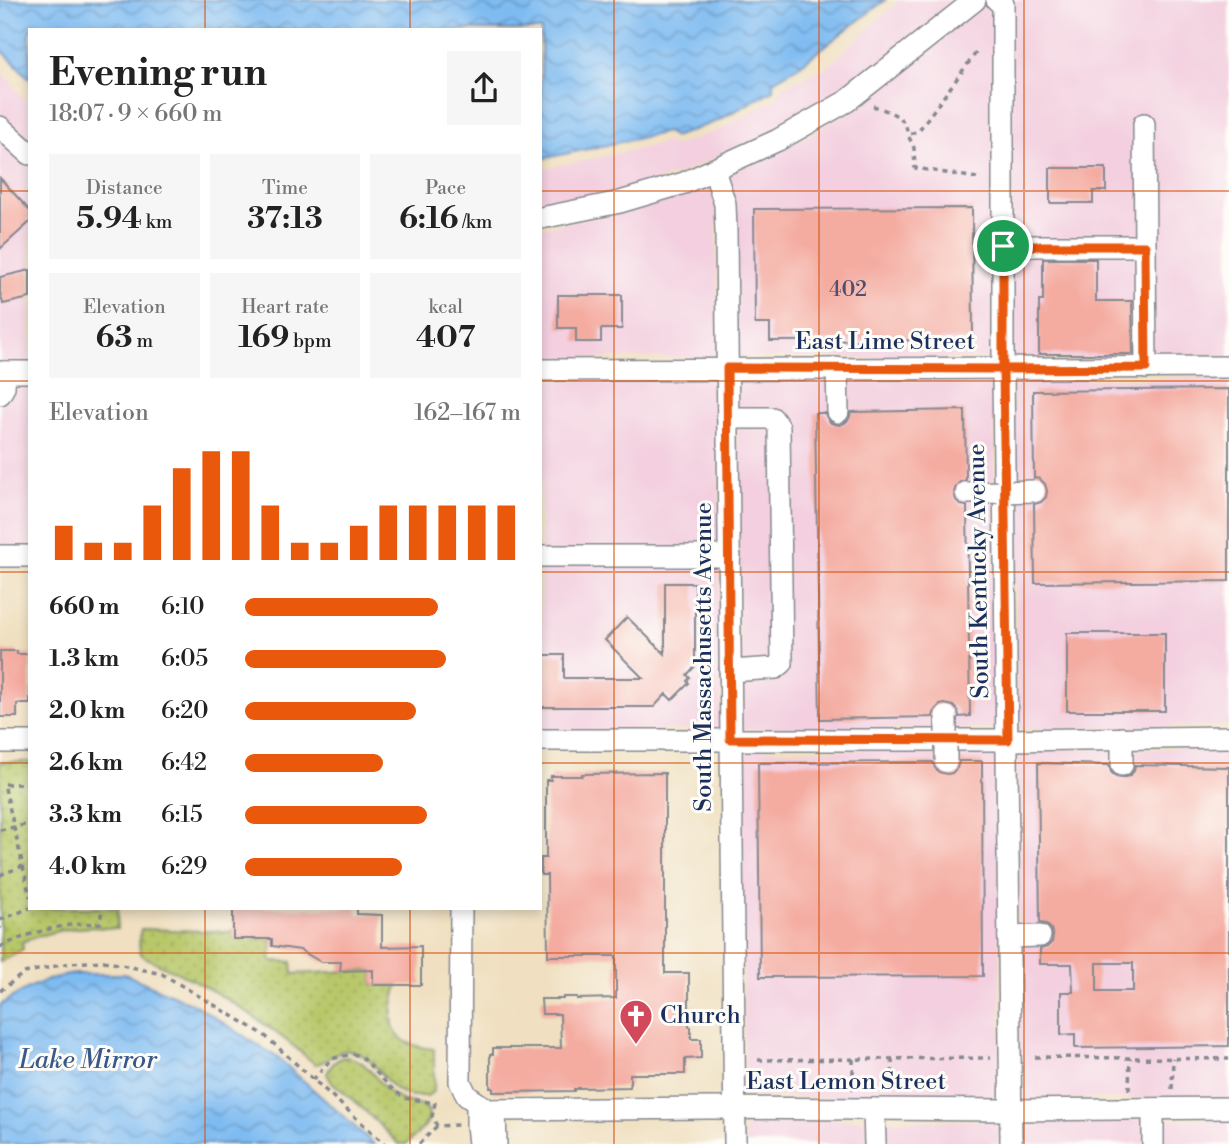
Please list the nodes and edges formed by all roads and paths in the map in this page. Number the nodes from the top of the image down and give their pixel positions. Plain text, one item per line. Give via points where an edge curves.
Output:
1 (975, 0) edge
2 (997, 0) edge
3 (978, 50) dead end
4 (873, 106) dead end
5 (1144, 124) dead end
6 (0, 127) edge
7 (908, 135) junction
8 (28, 152) edge
9 (714, 170) junction
10 (978, 178) dead end
11 (542, 218) edge
12 (1003, 246) junction
13 (1145, 246) junction
14 (1229, 367) edge
15 (727, 368) junction
16 (836, 368) junction
17 (1146, 368) junction
18 (1003, 369) junction
19 (542, 370) edge
20 (3, 372) edge
21 (28, 372) edge
22 (0, 394) edge
23 (838, 412) dead end
24 (728, 418) junction
25 (1034, 491) dead end
26 (967, 493) dead end
27 (0, 556) edge
28 (28, 556) edge
29 (542, 556) edge
30 (730, 556) junction
31 (730, 671) junction
32 (1229, 737) edge
33 (1122, 738) junction
34 (730, 739) junction
35 (542, 740) edge
36 (943, 740) junction
37 (1008, 740) junction
38 (0, 742) edge
39 (28, 742) edge
40 (946, 761) dead end
41 (1122, 765) dead end
42 (28, 784) edge
43 (28, 824) edge
44 (14, 826) junction
45 (0, 830) edge
46 (23, 866) junction
47 (0, 875) edge
48 (28, 888) edge
49 (28, 909) edge
50 (102, 910) edge
51 (461, 910) edge
52 (0, 920) edge
53 (1040, 936) dead end
54 (1009, 937) junction
55 (0, 947) edge
56 (0, 991) edge
57 (1035, 1057) dead end
58 (990, 1058) dead end
59 (1130, 1058) junction
60 (1173, 1058) junction
61 (853, 1059) junction
62 (892, 1059) junction
63 (1229, 1059) edge
64 (758, 1060) dead end
65 (313, 1080) junction
66 (1172, 1089) dead end
67 (853, 1090) dead end
68 (893, 1090) dead end
69 (1129, 1090) dead end
70 (480, 1103) junction
71 (735, 1108) junction
72 (1229, 1108) edge
73 (874, 1109) junction
74 (1153, 1109) junction
75 (1010, 1110) junction
76 (468, 1125) dead end
77 (437, 1126) junction
78 (385, 1144) edge
79 (419, 1144) edge
80 (479, 1144) edge
81 (495, 1144) edge
82 (735, 1144) edge
83 (875, 1144) edge
84 (1011, 1144) edge
85 (1153, 1144) edge

1 - 9 street via 847,101
2 - 12 street, South Kentucky Avenue via 1003,4
3 - 7 path via 919,130
4 - 7 path via 900,118
5 - 13 street
6 - 8 street
7 - 10 path via 915,168
9 - 11 street via 620,202
9 - 15 street, South Massachusetts Avenue via 725,204
12 - 13 street
12 - 18 street, South Kentucky Avenue
13 - 17 street
14 - 17 street, East Lime Street
15 - 16 street, East Lime Street
15 - 19 street, East Lime Street
15 - 24 street, South Massachusetts Avenue
16 - 18 street, East Lime Street
16 - 23 street
17 - 18 street, East Lime Street
18 - 37 street, South Kentucky Avenue
20 - 21 street
20 - 22 street
24 - 30 street, South Massachusetts Avenue
24 - 31 street via 772,418 779,428 782,663 776,668
25 - 26 street, bridge
27 - 28 street
29 - 30 street
30 - 31 street, South Massachusetts Avenue
31 - 34 street, South Massachusetts Avenue
32 - 33 street
33 - 37 street
33 - 41 street
34 - 35 street
34 - 36 street
34 - 71 street, South Massachusetts Avenue
36 - 37 street
36 - 40 street, bridge via 944,717
37 - 54 street, South Kentucky Avenue
38 - 39 street
42 - 44 path via 4,783
43 - 44 path
44 - 45 path
44 - 46 path
46 - 47 path
46 - 48 path
49 - 52 path
50 - 55 path via 102,923 53,928
51 - 70 street via 460,1082
53 - 54 street
54 - 75 street, South Kentucky Avenue
56 - 65 path via 24,973 70,963 104,961 162,974 263,1034
57 - 59 path
58 - 62 path
59 - 60 path
59 - 69 path
60 - 63 path
60 - 66 path
61 - 62 path
61 - 64 path
61 - 67 path
62 - 68 path
65 - 77 path via 331,1059 361,1056 404,1098 435,1102 432,1116
65 - 78 path
70 - 71 street, East Lemon Street
70 - 80 street
70 - 81 street
71 - 73 street, East Lemon Street
71 - 82 street, South Massachusetts Avenue
72 - 74 street, East Lemon Street
73 - 75 street, East Lemon Street
73 - 83 street
74 - 75 street, East Lemon Street
74 - 85 street
75 - 84 street, South Kentucky Avenue
76 - 77 path
77 - 79 path

